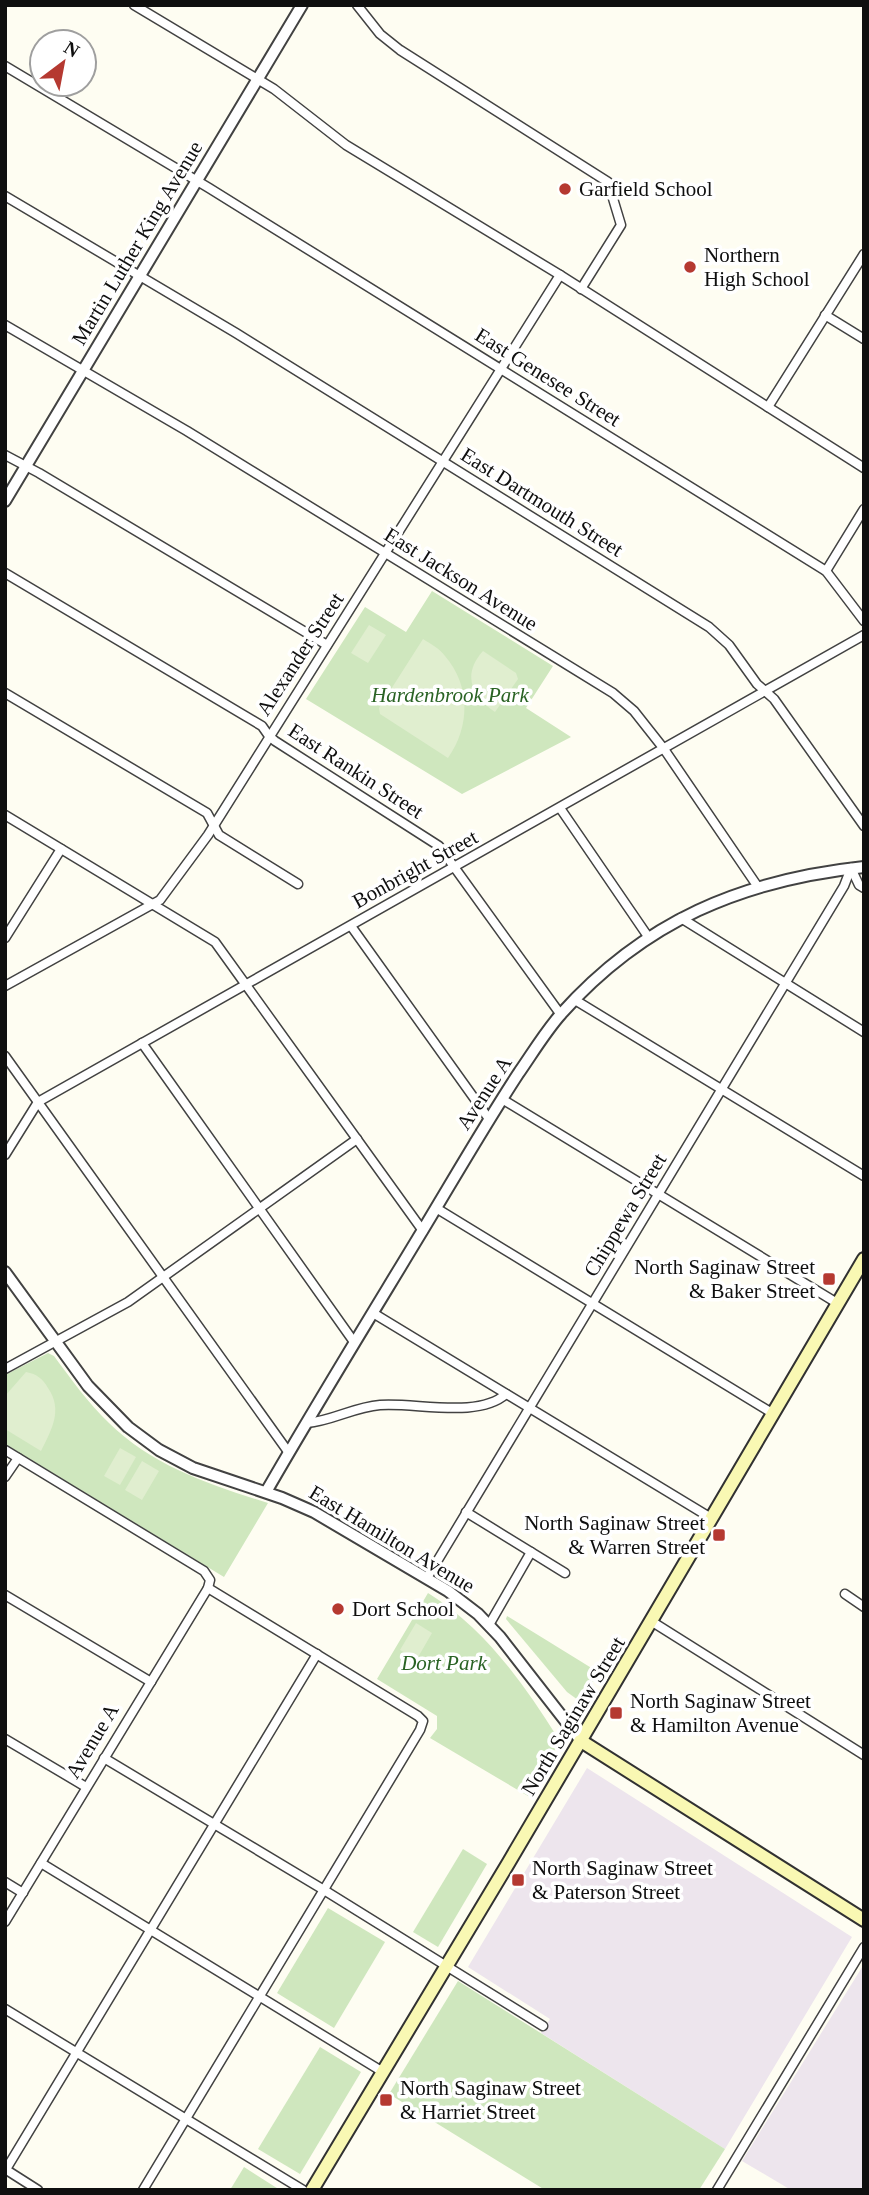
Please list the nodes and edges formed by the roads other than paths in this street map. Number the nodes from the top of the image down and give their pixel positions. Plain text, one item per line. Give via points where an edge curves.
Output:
1 (134, 5) edge
2 (302, 5) edge
3 (357, 5) edge
4 (5, 66) edge
5 (258, 79) junction
6 (197, 181) junction
7 (5, 196) edge
8 (864, 254) edge
9 (560, 275) junction
10 (140, 276) junction
11 (581, 289) junction
12 (825, 315) junction
13 (5, 325) edge
14 (864, 339) edge
15 (501, 369) junction
16 (83, 371) junction
17 (768, 407) junction
18 (5, 455) edge
19 (444, 460) junction
20 (26, 467) junction
21 (864, 468) edge
22 (5, 501) edge
23 (864, 509) edge
24 (385, 553) junction
25 (826, 571) junction
26 (5, 573) edge
27 (864, 621) edge
28 (864, 635) edge
29 (327, 645) junction
30 (765, 691) junction
31 (5, 693) edge
32 (269, 736) junction
33 (664, 749) junction
34 (560, 808) junction
35 (5, 815) edge
36 (214, 824) junction
37 (864, 826) edge
38 (61, 849) junction
39 (455, 867) junction
40 (864, 867) edge
41 (851, 868) junction
42 (298, 884) dead end
43 (758, 887) junction
44 (864, 888) edge
45 (152, 904) junction
46 (681, 918) junction
47 (351, 926) junction
48 (5, 938) edge
49 (649, 938) junction
50 (246, 983) junction
51 (786, 984) junction
52 (5, 986) edge
53 (575, 1000) junction
54 (561, 1014) junction
55 (864, 1032) edge
56 (142, 1043) junction
57 (5, 1056) edge
58 (721, 1091) junction
59 (502, 1099) junction
60 (38, 1102) junction
61 (489, 1119) junction
62 (356, 1139) junction
63 (5, 1155) edge
64 (864, 1176) edge
65 (658, 1193) junction
66 (260, 1208) junction
67 (436, 1208) junction
68 (423, 1231) junction
69 (864, 1259) edge
70 (5, 1272) edge
71 (162, 1277) junction
72 (593, 1302) junction
73 (836, 1303) junction
74 (373, 1313) junction
75 (56, 1341) junction
76 (354, 1342) junction
77 (5, 1369) edge
78 (506, 1394) junction
79 (529, 1407) junction
80 (772, 1412) junction
81 (307, 1423) junction
82 (5, 1450) edge
83 (289, 1453) junction
84 (18, 1458) junction
85 (5, 1477) edge
86 (266, 1492) junction
87 (466, 1512) junction
88 (711, 1518) junction
89 (531, 1552) junction
90 (565, 1573) dead end
91 (427, 1578) junction
92 (209, 1584) junction
93 (845, 1594) dead end
94 (5, 1595) edge
95 (864, 1607) edge
96 (651, 1621) junction
97 (489, 1625) junction
98 (317, 1654) junction
99 (151, 1682) junction
100 (5, 1739) edge
101 (580, 1741) junction
102 (864, 1755) edge
103 (104, 1758) junction
104 (86, 1787) junction
105 (214, 1824) junction
106 (41, 1863) junction
107 (5, 1882) edge
108 (324, 1890) junction
109 (23, 1893) junction
110 (864, 1920) edge
111 (5, 1922) edge
112 (150, 1929) junction
113 (864, 1947) edge
114 (447, 1966) junction
115 (261, 1996) junction
116 (5, 2009) edge
117 (543, 2026) dead end
118 (76, 2052) junction
119 (383, 2071) junction
120 (187, 2118) junction
121 (5, 2170) edge
122 (38, 2190) edge
123 (143, 2190) edge
124 (303, 2190) edge
125 (312, 2190) edge
126 (717, 2190) edge

1 - 5 street
2 - 5 street, Martin Luther King Avenue
3 - 11 street via 386,40 608,182 621,225
4 - 6 street, East Genesee Street
5 - 6 street, Martin Luther King Avenue
5 - 9 street via 341,141
6 - 10 street, Martin Luther King Avenue
6 - 15 street, East Genesee Street
7 - 10 street, East Dartmouth Street
8 - 12 street
9 - 11 street
9 - 15 street, Alexander Street
10 - 16 street, Martin Luther King Avenue
10 - 19 street, East Dartmouth Street
11 - 17 street
12 - 14 street
12 - 17 street
13 - 16 street, East Jackson Avenue
15 - 19 street, Alexander Street
15 - 25 street, East Genesee Street
16 - 20 street, Martin Luther King Avenue
16 - 24 street, East Jackson Avenue
17 - 21 street
18 - 20 street
19 - 24 street, Alexander Street
19 - 30 street, East Dartmouth Street via 709,627
20 - 22 street, Martin Luther King Avenue
20 - 29 street
23 - 25 street
24 - 29 street, Alexander Street
24 - 33 street, East Jackson Avenue via 613,693
25 - 27 street, East Genesee Street
26 - 32 street, East Rankin Street via 262,726
28 - 30 street, Bonbright Street
29 - 32 street, Alexander Street
30 - 33 street, Bonbright Street
30 - 37 street, East Dartmouth Street
31 - 36 street via 207,813
32 - 36 street, Alexander Street
32 - 39 street, East Rankin Street via 439,845
33 - 34 street, Bonbright Street
33 - 43 street, East Jackson Avenue
34 - 39 street, Bonbright Street
34 - 49 street
35 - 38 street
36 - 42 street via 219,835
36 - 45 street, Alexander Street via 160,900
38 - 45 street
38 - 48 street
39 - 47 street, Bonbright Street
39 - 54 street, East Rankin Street
40 - 41 street, Avenue A
41 - 43 street, Avenue A
41 - 44 street
41 - 51 street, Chippewa Street
43 - 46 street, Avenue A
45 - 50 street via 215,942
45 - 52 street, Alexander Street
46 - 49 street, Avenue A
46 - 51 street
47 - 50 street, Bonbright Street
47 - 61 street
49 - 53 street, Avenue A
50 - 56 street, Bonbright Street
50 - 62 street
51 - 55 street
51 - 58 street, Chippewa Street
53 - 54 street, Avenue A
53 - 58 street
54 - 59 street, Avenue A
56 - 60 street, Bonbright Street
56 - 66 street
57 - 60 street
58 - 64 street
58 - 65 street, Chippewa Street
59 - 61 street, Avenue A
59 - 65 street
60 - 63 street, Bonbright Street
60 - 71 street
61 - 67 street, Avenue A
62 - 66 street
62 - 68 street
65 - 72 street, Chippewa Street
65 - 73 street
66 - 71 street
66 - 76 street
67 - 68 street, Avenue A
67 - 72 street
68 - 74 street, Avenue A
69 - 73 main road, North Saginaw Street
70 - 75 street, East Hamilton Avenue
71 - 75 street via 128,1302
71 - 83 street
72 - 79 street, Chippewa Street
72 - 80 street
73 - 80 main road, North Saginaw Street
74 - 76 street, Avenue A
74 - 78 street
75 - 77 street
75 - 86 street, East Hamilton Avenue via 102,1401 142,1438 193,1468
76 - 81 street, Avenue A
78 - 79 street
78 - 81 street via 497,1401 470,1406 380,1405
79 - 87 street, Chippewa Street
79 - 88 street
80 - 88 main road, North Saginaw Street
81 - 83 street, Avenue A
82 - 84 street
83 - 86 street, Avenue A
84 - 85 street
84 - 92 street via 204,1571
86 - 91 street, East Hamilton Avenue via 314,1512
87 - 89 street
87 - 91 street, Chippewa Street
88 - 96 main road, North Saginaw Street
89 - 90 street
89 - 97 street
91 - 97 street, East Hamilton Avenue
92 - 98 street
92 - 99 street, Avenue A
93 - 95 street
94 - 99 street
96 - 101 main road, North Saginaw Street
96 - 102 street
97 - 101 street, East Hamilton Avenue
98 - 105 street
98 - 108 street via 423,1721
99 - 103 street, Avenue A
100 - 104 street
101 - 110 main road, East Hamilton Avenue
101 - 114 main road, North Saginaw Street
103 - 104 street, Avenue A
103 - 105 street
104 - 106 street, Avenue A
105 - 108 street
105 - 112 street
106 - 109 street, Avenue A
106 - 112 street
107 - 109 street
108 - 114 street
108 - 115 street
109 - 111 street, Avenue A
112 - 115 street
112 - 118 street
113 - 126 street
114 - 117 street
114 - 119 main road, North Saginaw Street
115 - 119 street
115 - 120 street
116 - 118 street
118 - 120 street
118 - 121 street
119 - 125 main road, North Saginaw Street
120 - 123 street
120 - 124 street
121 - 122 street

